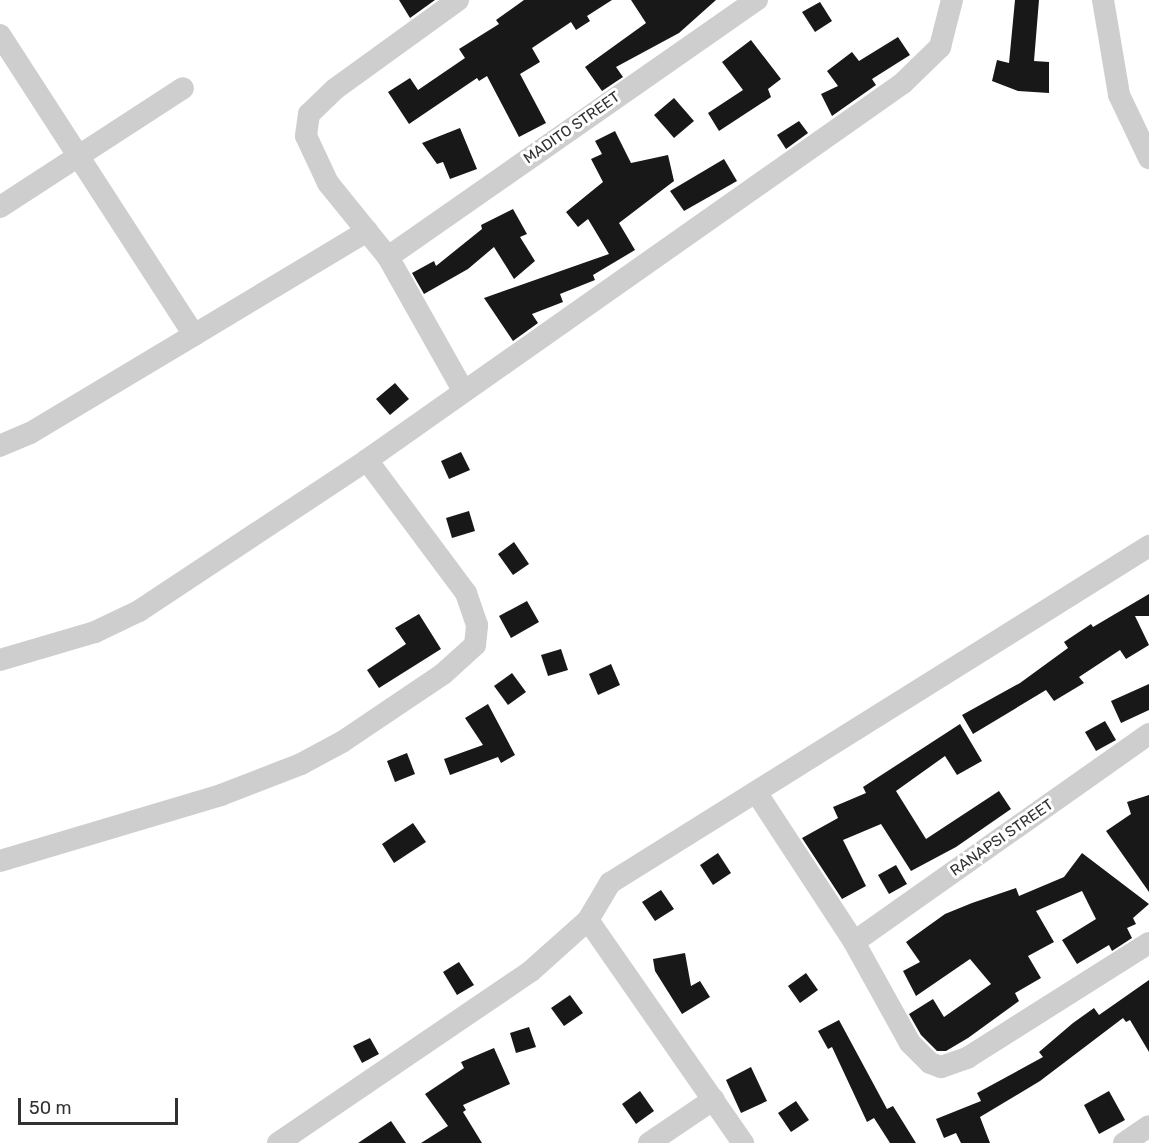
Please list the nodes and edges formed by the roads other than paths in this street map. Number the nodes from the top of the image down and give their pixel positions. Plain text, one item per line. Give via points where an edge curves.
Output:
1 (458, 0) edge
2 (757, 0) edge
3 (952, 0) edge
4 (1103, 0) edge
5 (0, 35) edge
6 (183, 88) dead end
7 (78, 158) junction
8 (1149, 158) edge
9 (0, 207) edge
10 (367, 231) junction
11 (388, 257) junction
12 (194, 335) junction
13 (463, 390) junction
14 (0, 446) edge
15 (367, 460) junction
16 (1149, 546) edge
17 (0, 660) edge
18 (1149, 734) edge
19 (756, 792) junction
20 (0, 861) edge
21 (588, 920) junction
22 (854, 942) junction
23 (1149, 943) edge
24 (714, 1099) junction
25 (1149, 1126) edge
26 (278, 1143) edge
27 (649, 1143) edge
28 (743, 1143) edge
29 (1124, 1143) edge

1 - 10 street via 354,74 309,114 306,136 315,161
2 - 11 street, MADITO STREET
3 - 13 street via 940,47 903,83
4 - 8 street via 1119,95
5 - 7 street
6 - 7 street
7 - 9 street
7 - 12 street
10 - 11 street
10 - 12 street
11 - 13 street
12 - 14 street via 30,433
13 - 15 street
15 - 17 street via 139,611 95,632
15 - 20 street via 466,593 477,625 475,645 443,674 342,742 301,764 221,795
16 - 19 street
18 - 22 street, RANAPSI STREET
19 - 21 street via 610,883
19 - 22 street
21 - 24 street
21 - 26 street via 531,971
22 - 23 street via 910,1044 921,1057 941,1067 967,1058
24 - 27 street
24 - 28 street
25 - 29 street

